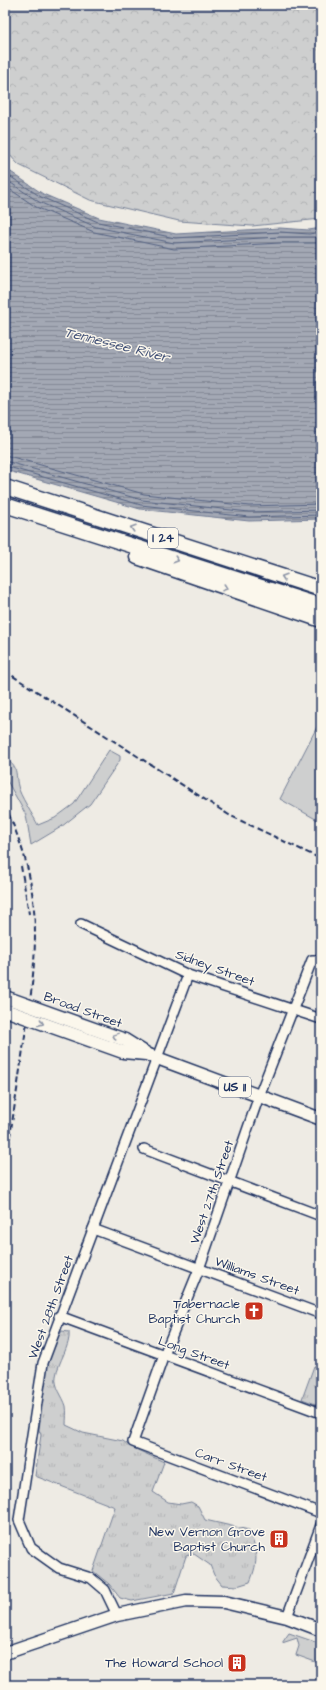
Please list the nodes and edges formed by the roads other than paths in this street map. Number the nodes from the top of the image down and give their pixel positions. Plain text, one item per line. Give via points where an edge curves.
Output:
1 (5, 487) edge
2 (5, 505) edge
3 (46, 518) junction
4 (321, 589) edge
5 (321, 606) edge
6 (321, 620) edge
7 (81, 924) dead end
8 (321, 957) edge
9 (188, 975) junction
10 (5, 997) edge
11 (292, 1009) junction
12 (5, 1010) edge
13 (321, 1019) edge
14 (154, 1056) junction
15 (259, 1096) junction
16 (321, 1119) edge
17 (144, 1149) dead end
18 (229, 1183) junction
19 (321, 1216) edge
20 (93, 1228) junction
21 (199, 1269) junction
22 (321, 1314) edge
23 (60, 1316) junction
24 (164, 1355) junction
25 (321, 1413) edge
26 (133, 1442) joint
27 (321, 1513) edge
28 (321, 1525) edge
29 (117, 1615) junction
30 (287, 1617) junction
31 (321, 1630) edge
32 (5, 1653) edge

4 -> 1 highway, I 24
2 - 3 highway, I 24
3 -> 5 highway, I 24
3 -> 6 highway via 62,531
7 - 9 street, Sidney Street
8 - 11 street, West 27th Street via 320,960 312,960
9 - 11 street, Sidney Street
9 - 14 street, West 28th Street
14 -> 10 main road, Broad Street / US 11, bridge via 125,1040
11 - 13 street, Sidney Street
11 - 15 street, West 27th Street
12 -> 14 main road, Broad Street / US 11, bridge via 122,1052
14 - 15 main road, Broad Street / US 11
14 - 20 street, West 28th Street
15 - 16 main road, Broad Street / US 11
15 - 18 street, West 27th Street
17 - 18 street
18 - 19 street
18 - 21 street, West 27th Street
20 - 21 street, Williams Street
20 - 23 street, West 28th Street
21 - 22 street, Williams Street
21 - 24 street, West 27th Street
23 - 24 street, Long Street
23 - 29 street, West 28th Street via 43,1363 18,1520 31,1548 59,1568 91,1578 105,1590
24 - 25 street, Long Street
24 - 26 street, West 27th Street
26 - 27 street, Carr Street
28 - 30 street
29 - 30 main road via 186,1601 201,1601 224,1602
29 - 32 main road
30 - 31 main road

